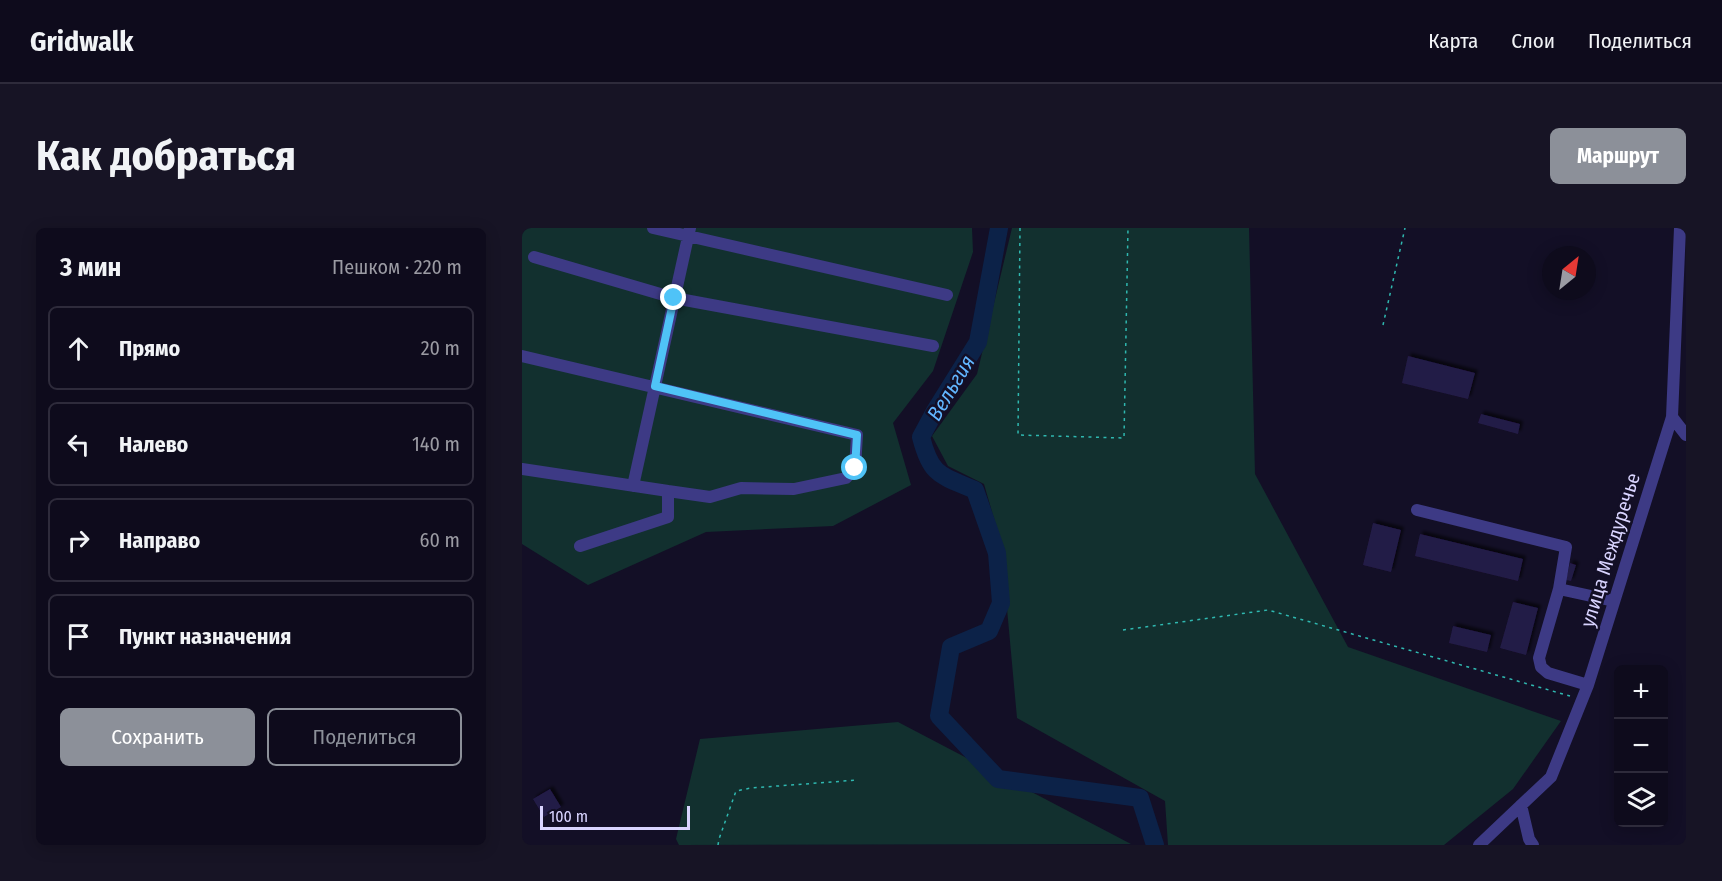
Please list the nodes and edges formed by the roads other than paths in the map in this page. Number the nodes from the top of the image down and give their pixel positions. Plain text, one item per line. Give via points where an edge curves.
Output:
1 (653, 228) edge
2 (1680, 228) edge
3 (689, 232) edge
4 (534, 257) dead end
5 (947, 295) dead end
6 (674, 298) junction
7 (933, 346) dead end
8 (522, 356) edge
9 (655, 386) junction
10 (1672, 417) junction
11 (1686, 435) edge
12 (522, 469) edge
13 (633, 486) junction
14 (668, 491) junction
15 (1417, 510) dead end
16 (580, 546) dead end
17 (1559, 589) junction
18 (1614, 601) junction
19 (1588, 686) junction
20 (1521, 805) junction
21 (1479, 845) edge
22 (1533, 845) edge

1 - 3 street
2 - 10 street, улица Междуречье
3 - 5 street
3 - 6 street
4 - 6 street
6 - 7 street
6 - 9 street
8 - 9 street
9 - 13 street
9 - 14 street via 857,435 855,468 846,478 794,489 741,488 710,497
10 - 11 street
10 - 18 street, улица Междуречье
12 - 13 street
13 - 14 street
14 - 16 street via 668,517
15 - 17 street via 1566,547
17 - 18 street
17 - 19 street via 1539,658 1541,667
18 - 19 street, улица Междуречье
19 - 20 street, улица Междуречье via 1551,777
20 - 21 street, улица Междуречье
20 - 22 street

